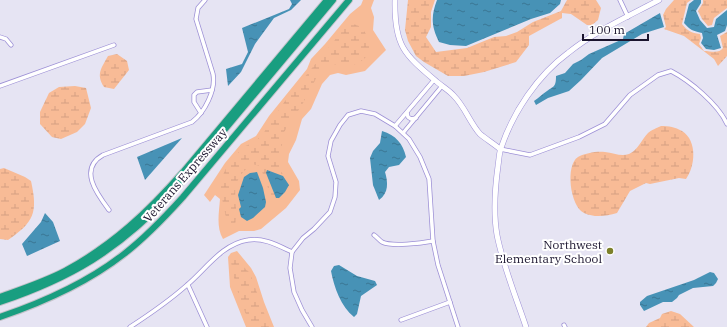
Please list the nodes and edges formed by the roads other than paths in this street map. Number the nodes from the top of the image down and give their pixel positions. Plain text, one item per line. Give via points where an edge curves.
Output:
1 (205, 0) edge
2 (327, 0) edge
3 (333, 0) edge
4 (349, 0) edge
5 (395, 0) edge
6 (620, 0) edge
7 (660, 0) edge
8 (628, 17) junction
9 (0, 37) edge
10 (11, 45) dead end
11 (114, 45) dead end
12 (434, 80) junction
13 (0, 86) edge
14 (442, 86) junction
15 (212, 90) junction
16 (201, 113) junction
17 (407, 113) junction
18 (416, 118) junction
19 (727, 124) edge
20 (395, 126) junction
21 (403, 133) junction
22 (500, 149) junction
23 (109, 210) dead end
24 (374, 235) dead end
25 (433, 241) junction
26 (292, 252) junction
27 (188, 285) junction
28 (0, 297) edge
29 (0, 302) edge
30 (450, 302) junction
31 (0, 317) edge
32 (401, 320) dead end
33 (130, 327) edge
34 (207, 327) edge
35 (312, 327) edge
36 (458, 327) edge
37 (526, 327) edge

1 - 15 street via 198,8 196,19 212,70
2 - 28 highway, Veterans Expressway via 184,171 137,220 104,247 64,271
3 - 29 highway via 170,196 143,222 107,252 79,269 47,285
4 - 31 highway, Veterans Expressway via 183,197 141,240 105,268 74,286 42,302
5 - 12 street via 395,18 402,46 408,56
6 - 8 street
7 - 8 street
8 - 22 street via 585,41 552,67 521,105
9 - 10 street
11 - 13 street
12 - 14 street
12 - 17 street
14 - 18 street
14 - 22 street via 454,96 480,134
15 - 16 street
15 - 16 street via 197,92 194,95 194,102
16 - 23 street via 189,124 103,155 96,160 91,169 91,180
17 - 18 street via 411,119
17 - 20 street
18 - 21 street
19 - 22 street via 723,115 703,94 671,71 658,75 630,95 605,124 578,137 530,154
20 - 21 street
20 - 26 street via 375,114 361,111 348,116 340,125 331,141 328,156 336,182 330,212
21 - 25 street via 420,156 429,179
22 - 37 street via 495,191 497,234 503,260
24 - 25 street via 382,242 399,244
25 - 30 street
26 - 27 street via 264,240 238,243 218,255
26 - 35 street via 290,268 294,292
27 - 33 street
27 - 34 street
30 - 32 street
30 - 36 street

